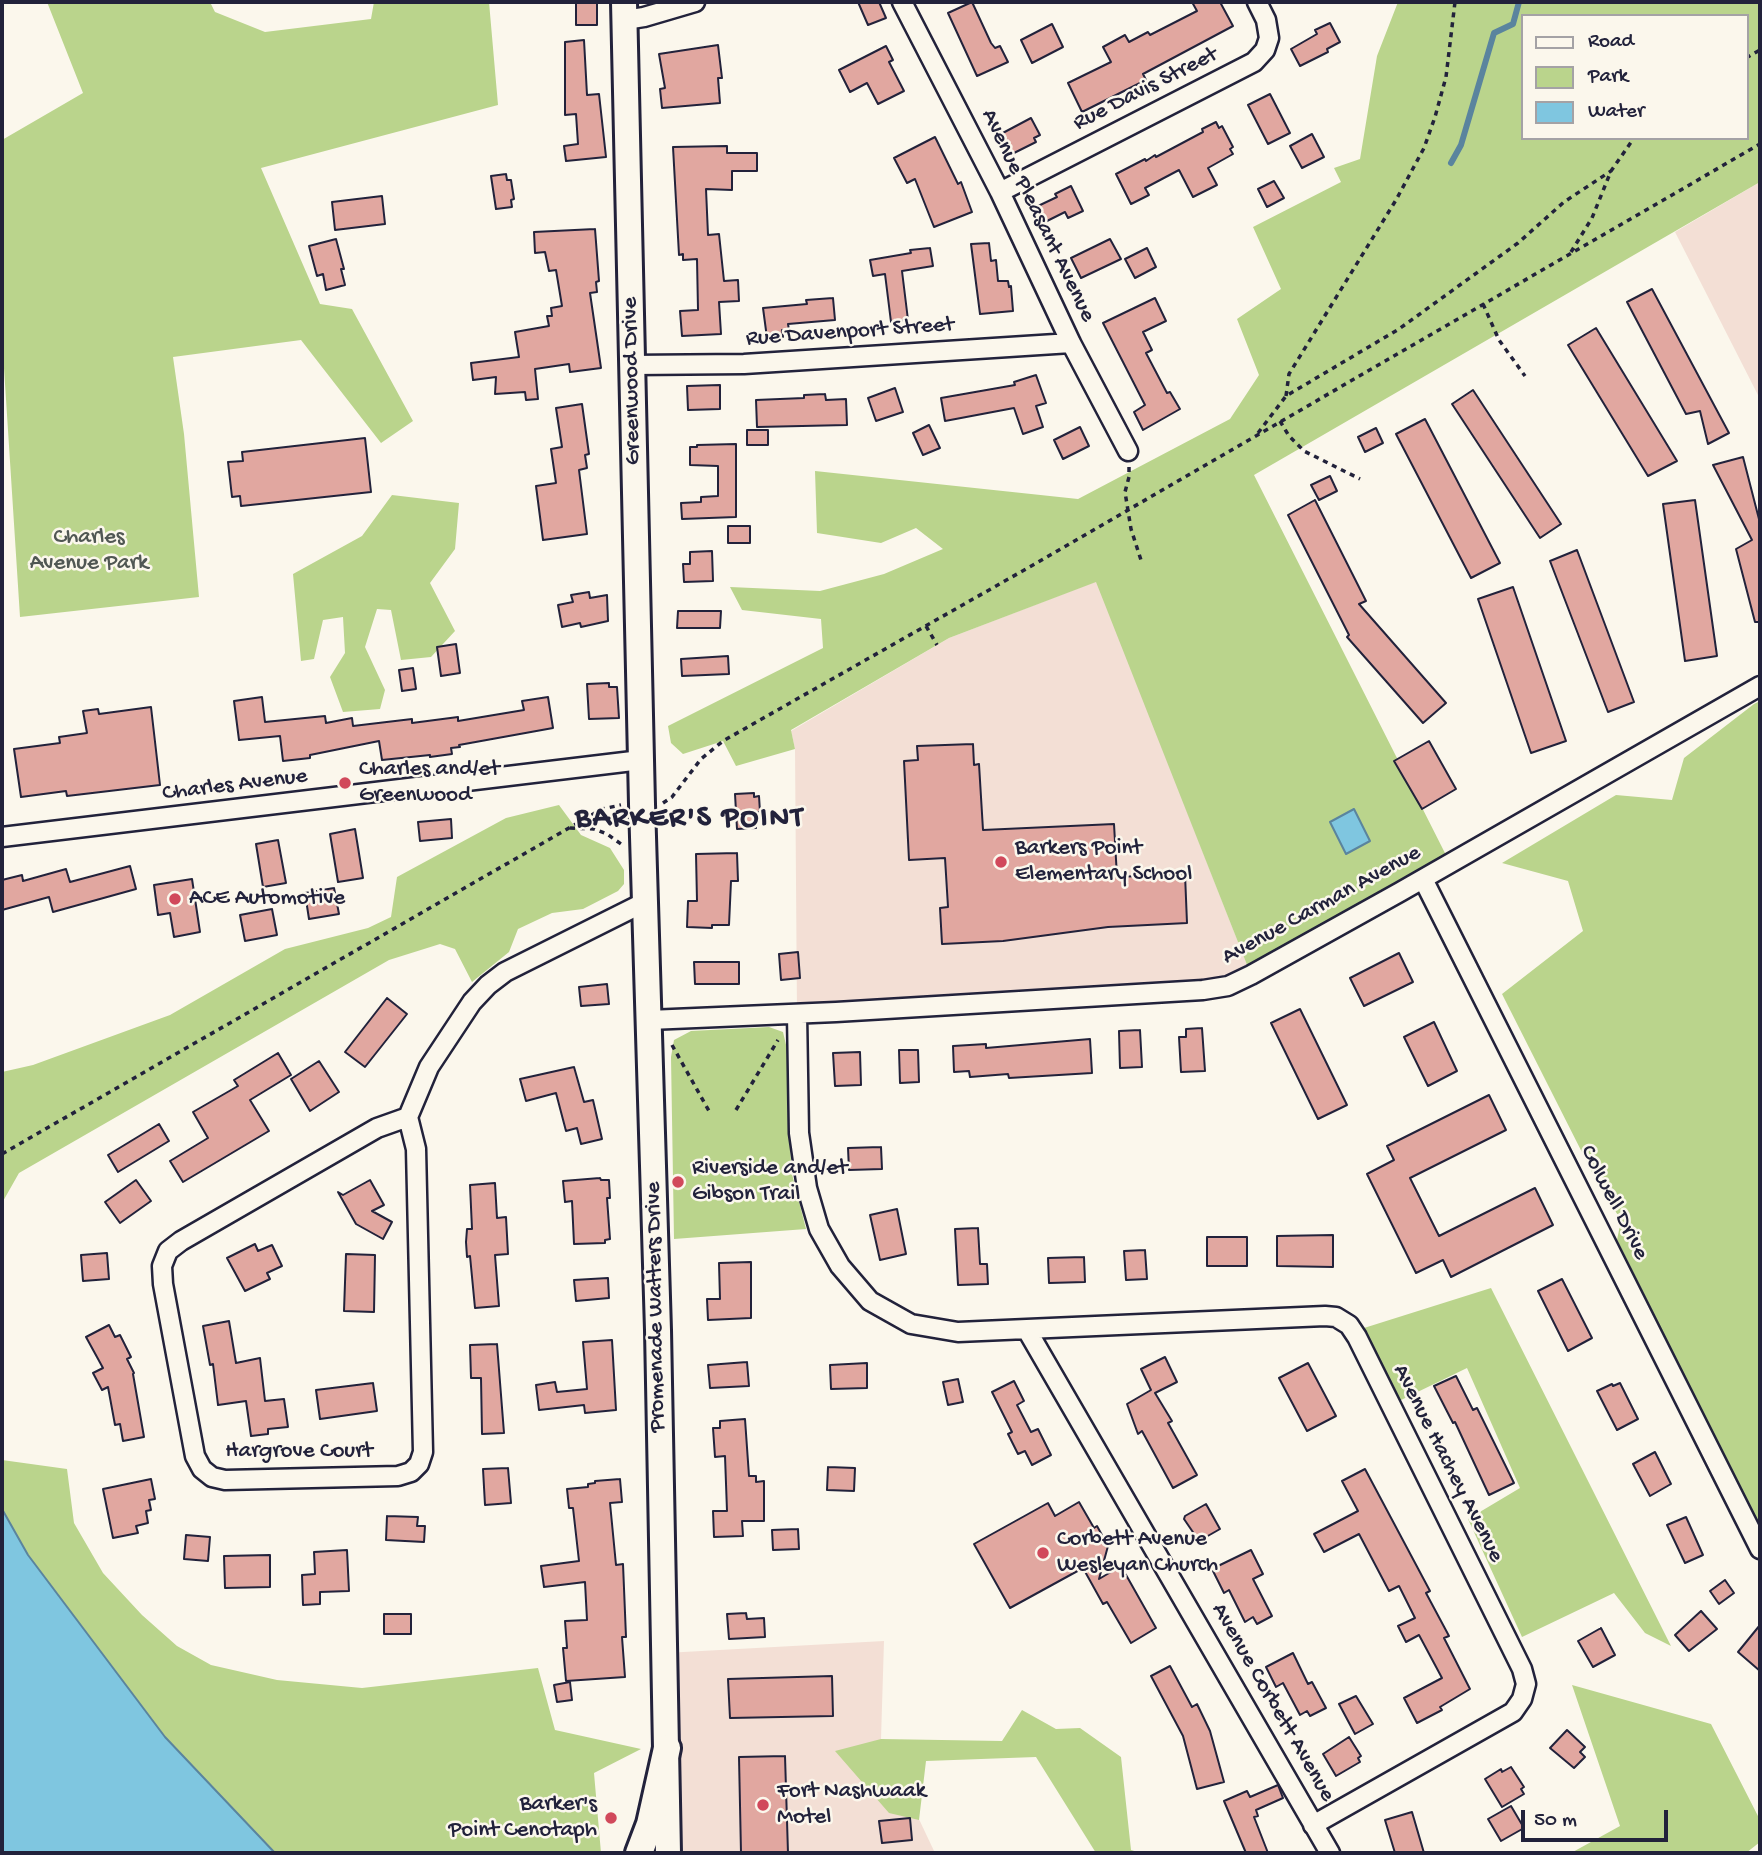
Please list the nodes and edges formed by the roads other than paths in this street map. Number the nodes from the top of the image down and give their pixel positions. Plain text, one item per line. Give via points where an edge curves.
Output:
1 (695, 2) edge
2 (902, 2) edge
3 (1257, 2) edge
4 (625, 11) edge
5 (1000, 192) junction
6 (1071, 344) junction
7 (632, 365) junction
8 (1128, 451) road end
9 (1760, 686) edge
10 (641, 760) junction
11 (2, 837) edge
12 (1423, 879) junction
13 (645, 902) junction
14 (797, 1014) junction
15 (649, 1020) junction
16 (408, 1116) junction
17 (1027, 1330) junction
18 (1760, 1549) edge
19 (667, 1748) junction
20 (1313, 1825) junction
21 (639, 1853) edge
22 (668, 1853) edge
23 (1330, 1853) edge

1 - 4 street via 644,18
2 - 5 street, Avenue Pleasant Avenue
3 - 5 street, Rue Davis Street via 1269,38 1254,62
4 - 7 main road, Greenwood Drive
5 - 6 street, Avenue Pleasant Avenue
6 - 7 street, Rue Davenport Street via 744,365
6 - 8 street, Avenue Pleasant Avenue
7 - 10 main road, Greenwood Drive
9 - 12 street, Avenue Carman Avenue
10 - 11 street, Charles Avenue
10 - 13 main road, Promenade Watters Drive
12 - 14 street, Avenue Carman Avenue via 1228,986
12 - 18 street, Colwell Drive
13 - 15 main road, Promenade Watters Drive
13 - 16 street via 505,972 488,985 429,1067
14 - 15 street, Avenue Carman Avenue
14 - 17 street via 799,1133 807,1188 819,1229 840,1266 870,1301 911,1324 958,1332
15 - 19 main road, Promenade Watters Drive
16 - 16 street, Hargrove Court via 377,1128 168,1251 162,1266 163,1284 195,1456 212,1477 398,1476 419,1464 423,1452 416,1149
17 - 20 street, Avenue Corbett Avenue
17 - 20 street, Avenue Hachey Avenue via 1325,1316 1349,1325 1357,1337 1526,1684 1513,1712
19 - 21 main road
19 - 22 main road, Promenade Watters Drive
20 - 23 street, Avenue Corbett Avenue

